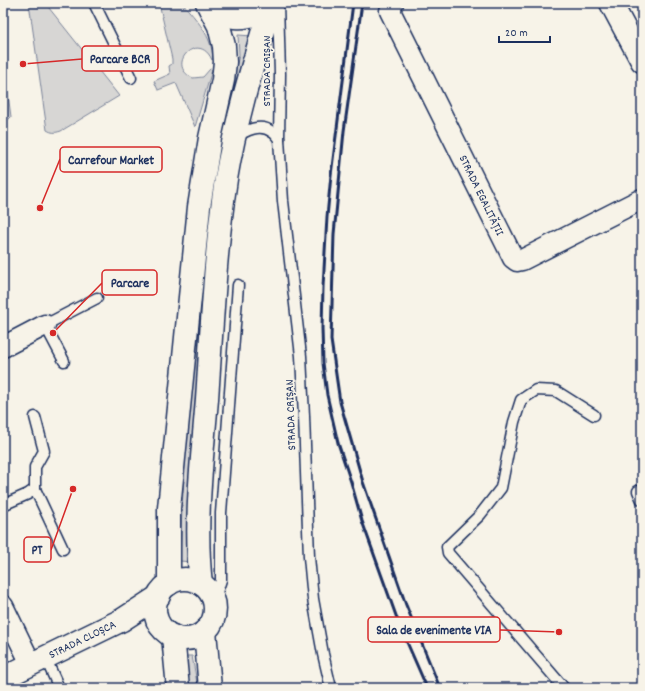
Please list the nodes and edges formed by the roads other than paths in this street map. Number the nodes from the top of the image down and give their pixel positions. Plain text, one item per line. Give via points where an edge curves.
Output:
1 (94, 3) edge
2 (208, 3) edge
3 (270, 3) edge
4 (278, 3) edge
5 (393, 3) edge
6 (611, 3) edge
7 (642, 61) edge
8 (131, 78) dead end
9 (279, 139) junction
10 (234, 141) junction
11 (642, 199) edge
12 (238, 285) dead end
13 (97, 298) dead end
14 (45, 325) junction
15 (3, 347) edge
16 (64, 361) dead end
17 (594, 415) dead end
18 (35, 417) dead end
19 (35, 489) junction
20 (3, 505) edge
21 (63, 549) dead end
22 (201, 584) junction
23 (164, 590) junction
24 (214, 601) junction
25 (3, 606) edge
26 (122, 620) junction
27 (166, 629) junction
28 (205, 631) junction
29 (38, 661) junction
30 (3, 678) edge
31 (59, 688) edge
32 (178, 688) edge
33 (210, 688) edge
34 (331, 688) edge
35 (564, 688) edge

1 - 8 lane
2 - 3 main road via 218,12 235,18 252,16
2 - 23 main road via 219,26 224,46 224,80 198,214 169,508
3 - 10 main road
4 - 9 lane, STRADA CRIȘAN
5 - 11 street, STRADA EGALITĂȚII via 390,11 513,258 517,261 522,260
6 - 7 main road
9 - 10 lane via 272,131 261,128 247,130
9 - 34 lane, STRADA CRIȘAN via 283,201 301,356 309,557 313,599
10 - 22 main road via 226,179 218,251 200,487 198,556
12 - 24 lane via 221,513 221,580
13 - 14 lane
14 - 15 street
14 - 16 lane
17 - 35 lane via 556,391 536,390 521,400 501,488 480,515 447,547 448,554
18 - 19 lane via 44,451 35,467
19 - 20 lane
19 - 21 lane
22 - 23 main road via 183,580
22 - 24 main road via 207,588
23 - 26 main road, STRADA CLOȘCA
23 - 27 main road via 156,612
24 - 28 main road via 215,615
25 - 29 street
26 - 27 main road
26 - 29 main road, STRADA CLOȘCA
27 - 28 main road via 182,638 192,638
27 - 32 main road
28 - 33 main road
29 - 30 main road, STRADA CLOȘCA
29 - 31 lane

